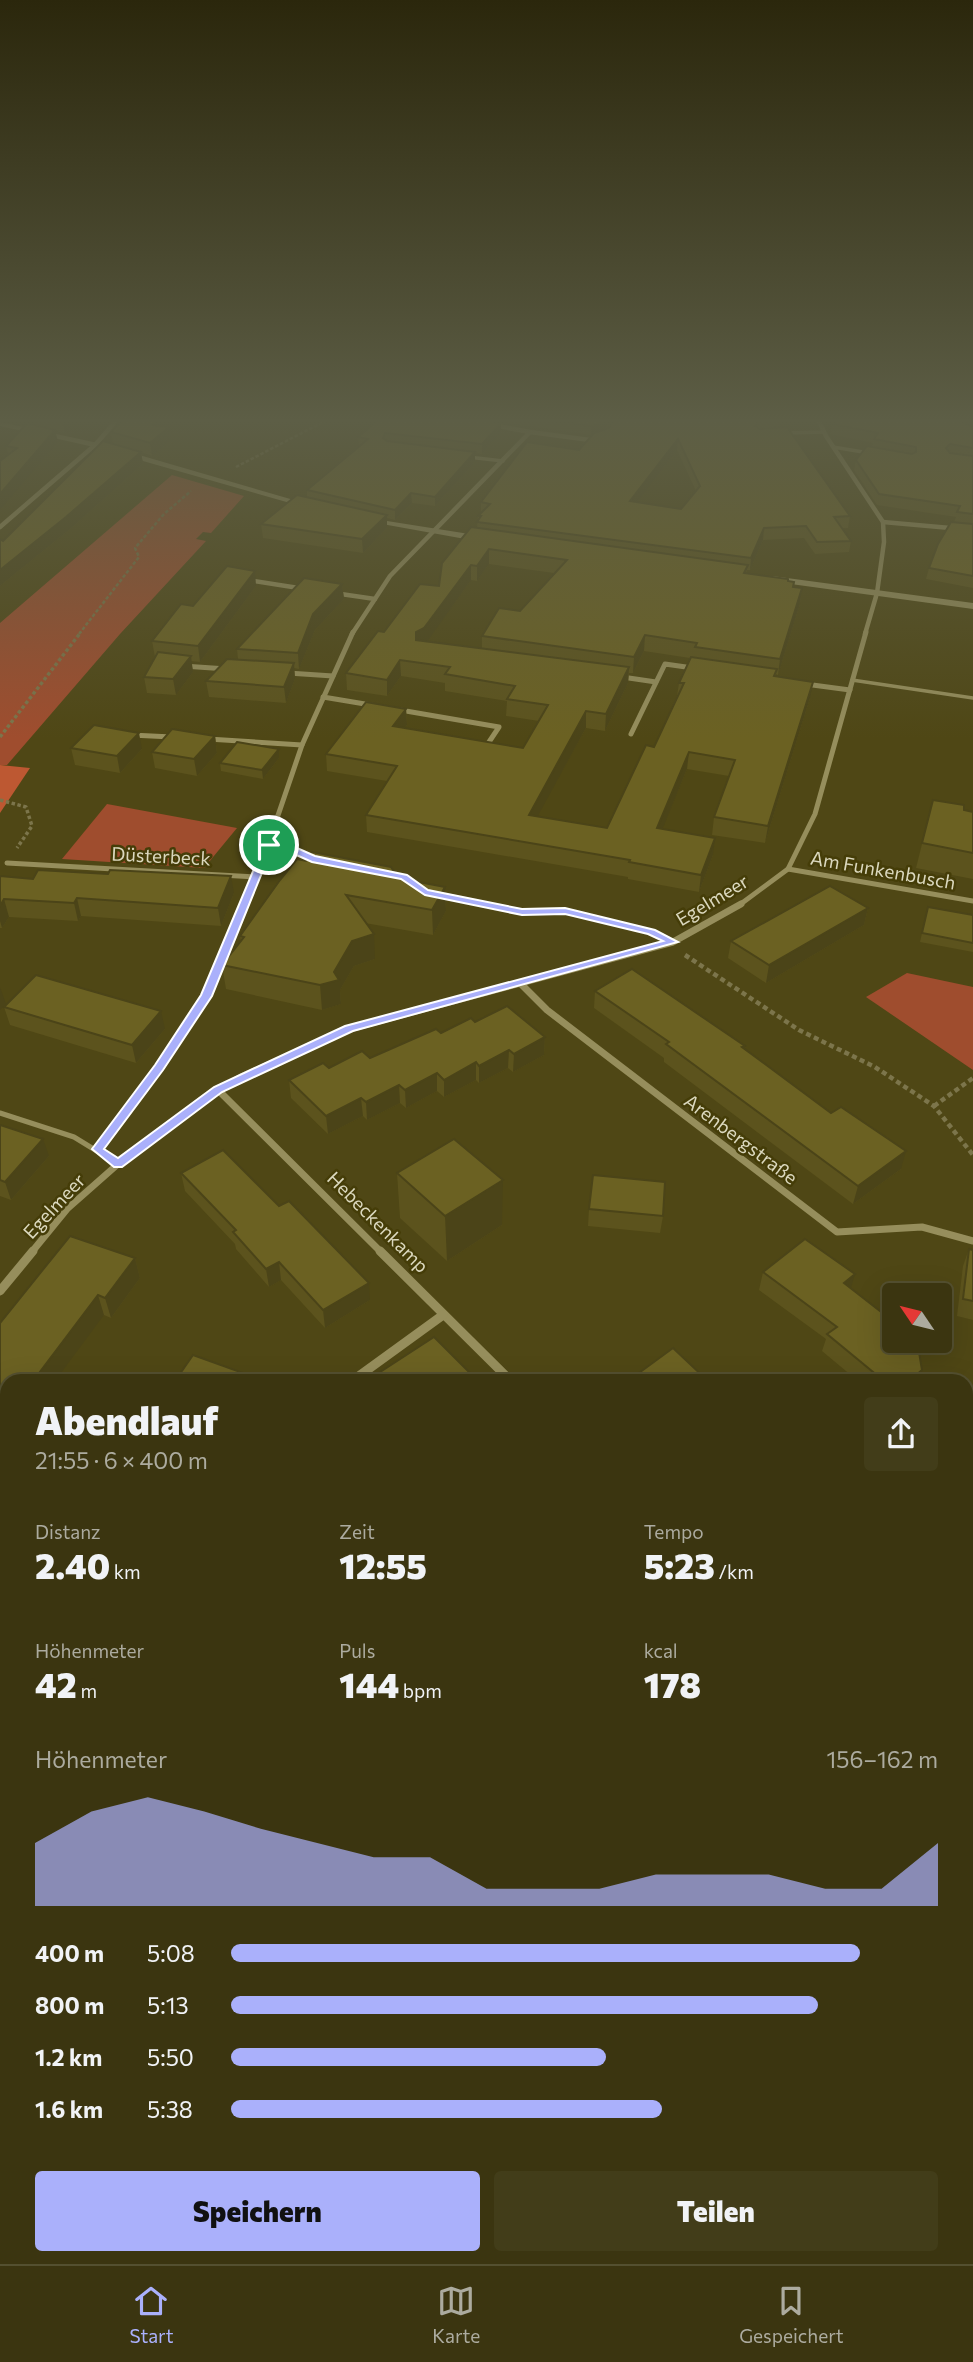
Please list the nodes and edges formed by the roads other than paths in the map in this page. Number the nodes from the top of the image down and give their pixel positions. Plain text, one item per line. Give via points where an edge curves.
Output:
1 (406, 527) edge
2 (439, 527) edge
3 (883, 527) edge
4 (935, 527) edge
5 (973, 530) edge
6 (434, 532) junction
7 (490, 540) edge
8 (766, 578) edge
9 (242, 579) edge
10 (308, 589) edge
11 (321, 591) edge
12 (877, 593) junction
13 (374, 599) junction
14 (973, 606) edge
15 (179, 666) edge
16 (235, 670) edge
17 (705, 670) edge
18 (277, 672) edge
19 (333, 676) junction
20 (615, 676) edge
21 (852, 681) junction
22 (656, 682) junction
23 (797, 682) edge
24 (850, 690) junction
25 (323, 697) junction
26 (973, 698) edge
27 (377, 706) edge
28 (391, 709) edge
29 (121, 734) edge
30 (631, 734) dead end
31 (177, 738) edge
32 (205, 739) edge
33 (302, 745) junction
34 (485, 748) edge
35 (7, 863) road end
36 (789, 869) junction
37 (973, 901) edge
38 (520, 983) junction
39 (218, 1090) junction
40 (0, 1113) edge
41 (118, 1164) junction
42 (973, 1241) edge
43 (0, 1291) edge
44 (443, 1315) junction
45 (362, 1374) edge
46 (504, 1374) edge

1 - 6 street
2 - 6 street
3 - 12 street, Egelmeer
4 - 5 street
6 - 7 street
6 - 13 street
8 - 12 street
9 - 10 street
11 - 13 street
12 - 14 street
12 - 21 street, Egelmeer
13 - 19 street via 354,629
15 - 16 street
17 - 22 street via 665,664
18 - 19 street
19 - 25 street
20 - 22 street
21 - 24 street, Egelmeer
21 - 26 lane
22 - 30 street
23 - 24 street
24 - 36 street, Egelmeer via 815,814
25 - 27 street
25 - 33 street
28 - 34 street via 499,727
29 - 31 street
32 - 33 street
33 - 35 street, Düsterbeck via 257,877
36 - 37 street, Am Funkenbusch
36 - 38 street, Egelmeer via 734,909 673,942
38 - 39 street, Egelmeer via 349,1029
38 - 42 street, Arenbergstraße via 547,1010 837,1232 922,1227
39 - 41 street, Egelmeer
39 - 44 street, Hebeckenkamp
40 - 41 lane via 55,1130
41 - 43 street, Egelmeer via 68,1209
44 - 45 street
44 - 46 street, Hebeckenkamp

